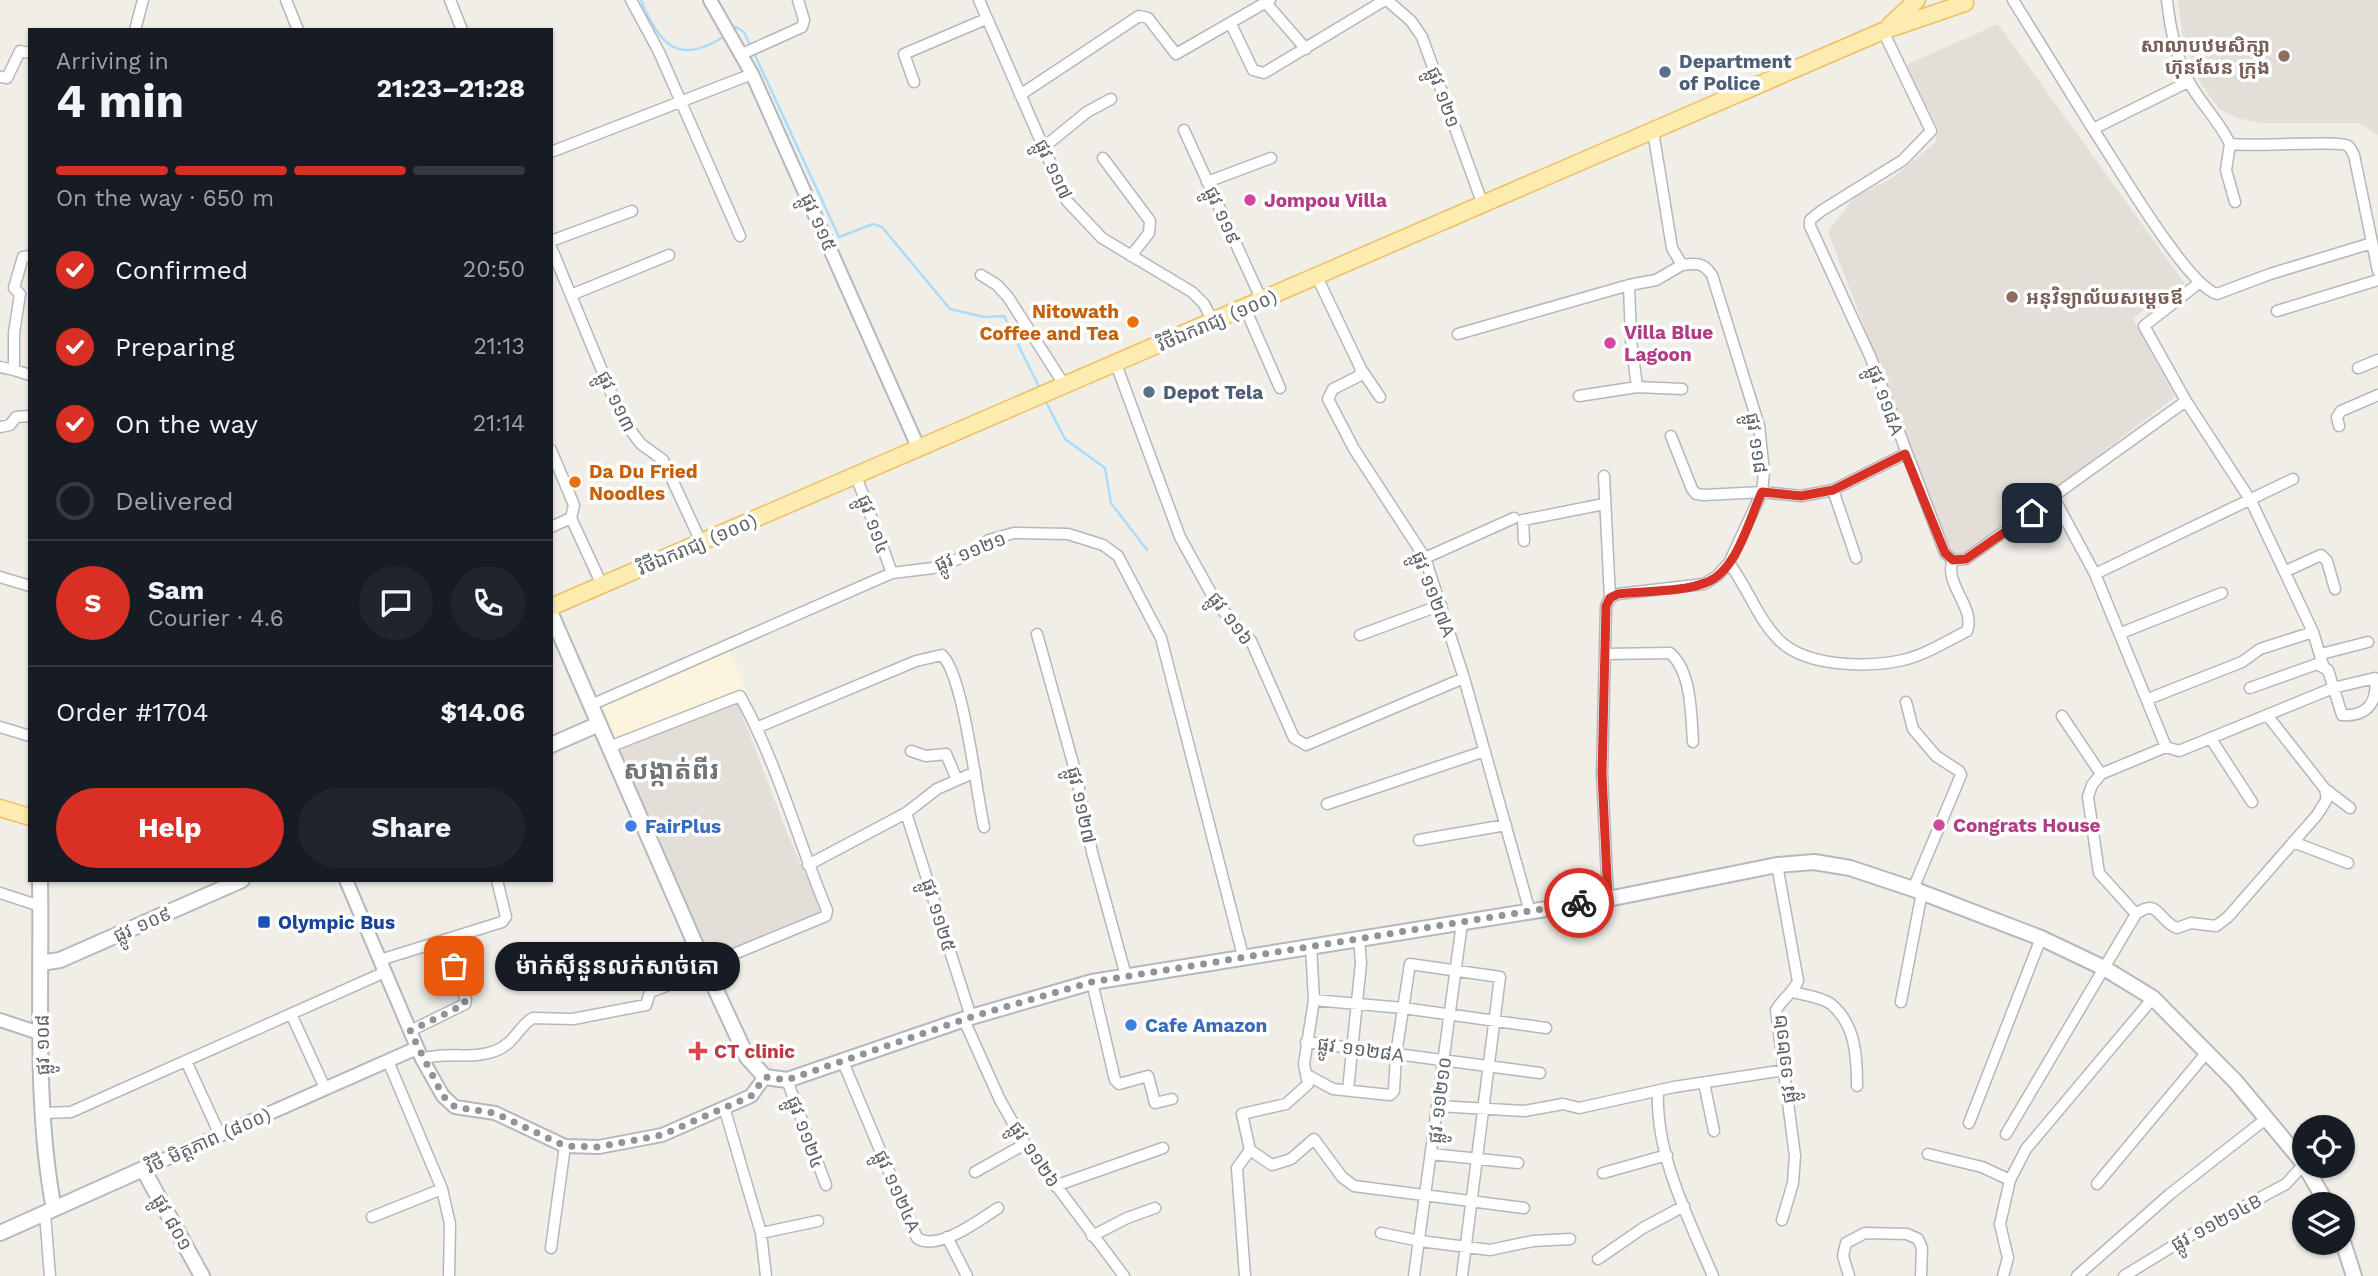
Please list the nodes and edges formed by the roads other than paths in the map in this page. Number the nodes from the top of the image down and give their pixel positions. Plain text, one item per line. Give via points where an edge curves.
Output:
1 (143, 0) edge
2 (286, 0) edge
3 (450, 0) edge
4 (631, 0) edge
5 (710, 0) edge
6 (798, 0) edge
7 (979, 0) edge
8 (1386, 0) edge
9 (1917, 0) edge
10 (2013, 0) edge
11 (2167, 0) edge
12 (1268, 1) edge
13 (1967, 1) edge
14 (986, 19) junction
15 (1231, 24) junction
16 (136, 28) edge
17 (297, 28) edge
18 (461, 28) edge
19 (1883, 31) junction
20 (739, 48) junction
21 (1306, 49) junction
22 (28, 53) edge
23 (752, 74) junction
24 (0, 77) edge
25 (914, 82) dead end
26 (2188, 82) junction
27 (1020, 95) junction
28 (1111, 99) dead end
29 (682, 103) junction
30 (2093, 128) junction
31 (1184, 130) dead end
32 (1653, 131) junction
33 (2230, 144) junction
34 (1044, 147) junction
35 (553, 151) edge
36 (1103, 158) dead end
37 (1271, 158) dead end
38 (1207, 181) junction
39 (2235, 202) dead end
40 (1483, 205) junction
41 (632, 211) dead end
42 (740, 236) dead end
43 (553, 240) edge
44 (2372, 243) junction
45 (553, 252) edge
46 (669, 255) dead end
47 (28, 256) edge
48 (1131, 256) junction
49 (1682, 265) junction
50 (2378, 271) edge
51 (981, 275) dead end
52 (1317, 277) junction
53 (2378, 280) edge
54 (2199, 283) junction
55 (1629, 285) junction
56 (571, 295) junction
57 (1262, 301) junction
58 (1245, 308) junction
59 (2277, 312) dead end
60 (1213, 322) junction
61 (1458, 334) dead end
62 (2378, 360) edge
63 (1116, 364) junction
64 (0, 367) edge
65 (2358, 368) dead end
66 (1361, 369) junction
67 (14, 370) junction
68 (28, 374) edge
69 (1637, 387) junction
70 (1280, 388) dead end
71 (1059, 389) junction
72 (1682, 389) dead end
73 (2378, 395) edge
74 (1579, 396) dead end
75 (1380, 397) dead end
76 (2186, 401) junction
77 (28, 416) edge
78 (2339, 426) dead end
79 (0, 427) edge
80 (1671, 436) dead end
81 (919, 449) junction
82 (1905, 454) junction
83 (553, 455) edge
84 (856, 476) junction
85 (1604, 476) dead end
86 (2293, 479) dead end
87 (1833, 490) junction
88 (1762, 492) junction
89 (2054, 498) junction
90 (2251, 501) junction
91 (1604, 504) junction
92 (572, 518) junction
93 (1514, 518) dead end
94 (553, 526) edge
95 (1524, 541) dead end
96 (701, 542) junction
97 (1424, 558) junction
98 (1856, 558) dead end
99 (1953, 560) junction
100 (1729, 563) junction
101 (2286, 572) junction
102 (892, 573) junction
103 (2095, 574) junction
104 (0, 577) edge
105 (28, 585) edge
106 (602, 585) junction
107 (2335, 589) dead end
108 (2222, 593) dead end
109 (1610, 598) junction
110 (1440, 605) junction
111 (553, 606) edge
112 (553, 619) edge
113 (2313, 632) junction
114 (2121, 633) junction
115 (1037, 634) dead end
116 (1360, 635) dead end
117 (2368, 642) dead end
118 (1605, 654) junction
119 (2322, 659) junction
120 (1464, 678) junction
121 (2250, 688) dead end
122 (2333, 688) junction
123 (2148, 699) junction
124 (1906, 702) dead end
125 (591, 705) junction
126 (2267, 715) junction
127 (2062, 716) dead end
128 (599, 724) junction
129 (0, 727) edge
130 (756, 728) junction
131 (28, 735) edge
132 (2211, 739) junction
133 (1693, 742) dead end
134 (553, 744) edge
135 (609, 747) junction
136 (2166, 747) junction
137 (911, 751) dead end
138 (1485, 751) junction
139 (975, 772) junction
140 (2101, 774) junction
141 (957, 780) junction
142 (2325, 789) junction
143 (2252, 802) dead end
144 (1328, 804) dead end
145 (0, 808) edge
146 (2350, 808) dead end
147 (906, 813) junction
148 (28, 816) edge
149 (1506, 825) junction
150 (985, 827) dead end
151 (1419, 840) dead end
152 (2293, 842) junction
153 (2348, 863) dead end
154 (808, 865) junction
155 (1777, 865) junction
156 (40, 882) edge
157 (237, 882) edge
158 (347, 882) edge
159 (497, 882) edge
160 (1918, 891) junction
161 (0, 893) edge
162 (1608, 898) junction
163 (40, 906) junction
164 (1530, 912) junction
165 (2136, 914) junction
166 (1462, 923) junction
167 (1359, 938) junction
168 (2041, 938) junction
169 (443, 941) junction
170 (1311, 946) junction
171 (1242, 956) junction
172 (41, 963) junction
173 (382, 966) junction
174 (706, 968) junction
175 (2104, 968) junction
176 (1456, 971) junction
177 (1126, 976) junction
178 (1092, 982) junction
179 (1793, 992) junction
180 (2153, 998) junction
181 (1314, 1000) junction
182 (1357, 1002) junction
183 (1901, 1002) dead end
184 (1403, 1007) junction
185 (291, 1014) junction
186 (1450, 1016) junction
187 (967, 1018) junction
188 (0, 1020) edge
189 (1494, 1022) junction
190 (1546, 1028) dead end
191 (410, 1031) junction
192 (42, 1034) junction
193 (1306, 1042) junction
194 (1351, 1049) junction
195 (2208, 1051) junction
196 (420, 1053) junction
197 (1396, 1054) junction
198 (186, 1061) junction
199 (388, 1061) junction
200 (843, 1062) junction
201 (1444, 1062) junction
202 (1488, 1067) junction
203 (1785, 1070) junction
204 (1540, 1073) dead end
205 (1309, 1076) junction
206 (765, 1077) junction
207 (787, 1080) junction
208 (1704, 1083) junction
209 (1857, 1086) dead end
210 (325, 1088) junction
211 (1348, 1090) junction
212 (1658, 1091) junction
213 (1172, 1098) dead end
214 (1437, 1106) junction
215 (724, 1107) junction
216 (1483, 1111) junction
217 (44, 1113) junction
218 (2267, 1118) junction
219 (1969, 1123) dead end
220 (1714, 1131) dead end
221 (220, 1135) junction
222 (2006, 1135) dead end
223 (1025, 1144) junction
224 (565, 1146) junction
225 (1163, 1148) dead end
226 (2292, 1149) edge
227 (1250, 1150) junction
228 (1432, 1154) junction
229 (1928, 1154) dead end
230 (1667, 1155) junction
231 (1477, 1159) junction
232 (1518, 1163) dead end
233 (144, 1169) junction
234 (975, 1172) dead end
235 (1603, 1173) dead end
236 (2292, 1178) edge
237 (2010, 1180) junction
238 (2097, 1184) dead end
239 (826, 1185) dead end
240 (1055, 1185) junction
241 (442, 1189) junction
242 (1426, 1194) junction
243 (1472, 1202) junction
244 (1684, 1206) junction
245 (998, 1208) dead end
246 (1524, 1208) dead end
247 (1155, 1209) dead end
248 (50, 1211) junction
249 (372, 1217) dead end
250 (1782, 1220) dead end
251 (818, 1221) dead end
252 (0, 1233) edge
253 (761, 1233) junction
254 (1381, 1233) dead end
255 (1092, 1236) junction
256 (947, 1237) junction
257 (1570, 1239) dead end
258 (1420, 1241) junction
259 (1466, 1247) junction
260 (551, 1248) dead end
261 (2347, 1255) edge
262 (1598, 1259) dead end
263 (449, 1274) edge
264 (50, 1276) edge
265 (202, 1276) edge
266 (437, 1276) edge
267 (766, 1276) edge
268 (967, 1276) edge
269 (1124, 1276) edge
270 (1245, 1276) edge
271 (1414, 1276) edge
272 (1462, 1276) edge
273 (1713, 1276) edge
274 (1849, 1276) edge
275 (1921, 1276) edge
276 (2003, 1276) edge
277 (2077, 1276) edge
278 (2124, 1276) edge
279 (2354, 1276) edge

1 - 16 street
2 - 17 street
3 - 18 street
4 - 29 street
5 - 20 street, ផ្លូវ ១១៥
6 - 20 street via 802,27
7 - 14 street, ផ្លូវ ១១៧
8 - 21 street
8 - 40 street, ផ្លូវ ១២១ via 1422,37
9 - 19 main road
10 - 30 street
11 - 26 street via 2171,35
12 - 15 street
12 - 21 street
13 - 19 main road
14 - 25 street via 904,54
14 - 27 street, ផ្លូវ ១១៧
15 - 21 street via 1253,70 1259,73
15 - 27 street via 1176,54 1148,18 1139,16
19 - 32 main road, វិថីឯករាជ្យ (១០០)
19 - 82 street, ផ្លូវ ១១៨A via 1931,131 1903,160 1821,211 1810,220 1810,226 1870,356
20 - 23 street, ផ្លូវ ១១៥
22 - 24 street via 20,51 7,78
23 - 29 street
23 - 81 street, ផ្លូវ ១១៥
26 - 30 street
26 - 33 street via 2219,121
27 - 34 street, ផ្លូវ ១១៧
28 - 34 street
29 - 35 street
29 - 42 street
30 - 54 street via 2162,236
31 - 38 street, ផ្លូវ ១១៩
32 - 40 main road, វិថីឯករាជ្យ (១០០)
32 - 49 street via 1672,248
33 - 39 street via 2225,170
33 - 44 street via 2288,146 2334,141 2348,146 2354,155
34 - 48 street, ផ្លូវ ១១៧ via 1067,201 1102,238
36 - 48 street via 1150,221 1149,233
37 - 38 street
38 - 57 street, ផ្លូវ ១១៩
40 - 52 main road, វិថីឯករាជ្យ (១០០)
41 - 43 street
44 - 50 street
44 - 54 street via 2217,295
45 - 56 street, ផ្លូវ ១១៣
46 - 56 street
47 - 67 street via 19,261 14,288 20,294
48 - 60 street, ផ្លូវ ១១៧ via 1192,292
49 - 55 street via 1656,280
49 - 88 street, ផ្លូវ ១១៨ via 1696,263 1712,275 1759,426
51 - 71 street via 1008,298
52 - 57 main road, វិថីឯករាជ្យ (១០០)
52 - 66 street
53 - 59 street
54 - 76 street via 2144,326
55 - 61 street
55 - 69 street
56 - 96 street, ផ្លូវ ១១៣ via 622,419 641,444 663,460
57 - 58 main road, វិថីឯករាជ្យ (១០០)
58 - 60 main road, វិថីឯករាជ្យ (១០០)
58 - 70 street
60 - 63 main road, វិថីឯករាជ្យ (១០០)
62 - 65 street
63 - 71 main road, វិថីឯករាជ្យ (១០០)
63 - 120 street, ផ្លូវ ១១៦ via 1180,537 1217,604 1251,641 1300,744
64 - 67 street
66 - 75 street
66 - 97 street, ផ្លូវ ១១២៧A via 1359,376 1333,388 1328,399 1354,449
67 - 68 street
69 - 72 street
69 - 74 street
71 - 81 main road, វិថីឯករាជ្យ (១០០)
73 - 78 street via 2341,411
76 - 89 street
76 - 90 street
77 - 79 street via 16,417 10,425
80 - 88 street via 1696,494
81 - 84 main road, វិថីឯករាជ្យ (១០០)
82 - 87 street
82 - 99 street, ផ្លូវ ១១៨A via 1945,553
83 - 92 street via 574,505
84 - 96 main road, វិថីឯករាជ្យ (១០០)
84 - 102 street, ផ្លូវ ១១៤
85 - 91 street
86 - 90 street
87 - 88 street via 1801,496
87 - 98 street
88 - 100 street, ផ្លូវ ១១៨
89 - 99 street via 1966,559
89 - 103 street
90 - 101 street
90 - 103 street
91 - 95 street via 1523,520
91 - 109 street
92 - 94 street
92 - 106 street
93 - 97 street
96 - 106 main road, វិថីឯករាជ្យ (១០០)
97 - 110 street, ផ្លូវ ១១២៧A
99 - 100 street via 1950,572 1968,620 1967,631 1901,661 1853,664 1801,656 1779,640
100 - 109 street, ផ្លូវ ១១៨ via 1704,584
101 - 107 street via 2321,555
101 - 113 street
102 - 125 street, ផ្លូវ ១១២១
102 - 171 street, ផ្លូវ ១១២១ via 933,568 1014,533 1068,534 1103,545 1118,556 1161,638
103 - 114 street
104 - 105 street
106 - 111 main road, វិថីឯករាជ្យ (១០០)
108 - 114 street
109 - 118 street
110 - 116 street
110 - 120 street, ផ្លូវ ១១២៧A
112 - 125 main road
113 - 119 street
113 - 123 street via 2260,649 2242,662
114 - 123 street
115 - 177 street, ផ្លូវ ១១២៧
117 - 119 street
118 - 133 street via 1670,653 1676,658 1689,703
118 - 162 street via 1602,774
119 - 121 street
119 - 122 street
120 - 138 street, ផ្លូវ ១១២៧A
122 - 122 street via 2375,678 2378,693 2366,710 2342,715
122 - 126 street
123 - 136 street
124 - 160 street via 1913,729 1936,756 1961,775
125 - 128 main road
126 - 132 street
126 - 142 street
127 - 140 street
128 - 134 main road
128 - 135 main road
129 - 131 street
130 - 135 street via 740,696
130 - 139 street via 916,661 942,655 951,670
130 - 154 street
132 - 136 street via 2179,751
132 - 143 street
135 - 174 main road
136 - 140 street
137 - 141 street via 926,756 946,754
138 - 144 street
138 - 149 street, ផ្លូវ ១១២៧A
139 - 141 street
139 - 150 street
140 - 165 street via 2088,797 2099,873
141 - 147 street
142 - 146 street
142 - 152 street via 2328,799 2324,807
145 - 148 main road
147 - 154 street
147 - 187 street, ផ្លូវ ១១២៥
149 - 151 street
149 - 164 street, ផ្លូវ ១១២៧A
152 - 153 street
152 - 165 street via 2216,926 2191,923 2177,928 2154,908
154 - 174 street via 825,916
155 - 160 main road via 1814,862 1850,868
155 - 162 main road
155 - 179 street, ផ្លូវ ១១២១២ via 1798,981
156 - 163 main road, ផ្លូវ ១០៨
157 - 172 main road, ផ្លូវ ១០៩ via 60,960
158 - 173 street
159 - 169 street via 506,917 502,922
160 - 168 main road
160 - 183 street
161 - 163 street
162 - 164 main road
163 - 172 main road, ផ្លូវ ១០៨
164 - 166 main road
165 - 175 street
166 - 167 main road
166 - 176 street, ផ្លូវ ១១២១០
167 - 170 main road
167 - 182 street
168 - 175 main road
168 - 219 street
169 - 173 street
169 - 191 street via 467,1000
170 - 171 main road
170 - 181 street, ផ្លូវ ១១២៨A
171 - 177 main road
172 - 192 main road, ផ្លូវ ១០៨
173 - 185 street
173 - 191 street
174 - 196 street via 650,992 646,1005 573,1019 533,1018 506,1046 492,1052
174 - 206 main road via 747,1057
175 - 180 main road
175 - 222 street
176 - 184 street via 1410,964
176 - 186 street, ផ្លូវ ១១២១០
176 - 189 street via 1500,977
177 - 178 main road
178 - 187 main road
178 - 213 street via 1115,1080 1126,1083 1148,1076 1155,1102
179 - 203 street, ផ្លូវ ១១២១២ via 1776,1010
179 - 209 street via 1829,1002 1842,1017 1857,1049
180 - 195 main road
180 - 237 street via 2026,1149
181 - 182 street
181 - 193 street, ផ្លូវ ១១២៨A
182 - 184 street
182 - 194 street
184 - 186 street
184 - 197 street
185 - 198 street
185 - 210 street
186 - 189 street
186 - 201 street, ផ្លូវ ១១២១០
187 - 200 main road
187 - 223 street, ផ្លូវ ១១២៦ via 1000,1100
188 - 192 street
189 - 190 street
189 - 202 street
191 - 196 street
192 - 217 main road, ផ្លូវ ១០៨
193 - 194 street, ផ្លូវ ១១២៨A
193 - 205 street, ផ្លូវ ១១២៨A via 1304,1064
194 - 197 street, ផ្លូវ ១១២៨A
194 - 211 street
195 - 218 main road
195 - 238 street
196 - 199 street, វិថី មិត្តភាព (៨០០)
196 - 224 street via 443,1096 455,1107 495,1113
197 - 201 street, ផ្លូវ ១១២៨A
197 - 211 street via 1390,1095
198 - 217 street via 71,1112
198 - 221 street
199 - 210 street, វិថី មិត្តភាព (៨០០)
199 - 241 street
200 - 207 main road
200 - 256 street, ផ្លូវ ១១២៤A via 917,1238 923,1242
201 - 202 street, ផ្លូវ ១១២៨A
201 - 214 street, ផ្លូវ ១១២១០
202 - 204 street, ផ្លូវ ១១២៨A
202 - 216 street
203 - 208 street
203 - 250 street, ផ្លូវ ១១២១២ via 1794,1156 1793,1183
205 - 211 street via 1325,1087
205 - 227 street, ផ្លូវ ១១២៨A via 1308,1084 1294,1098 1242,1114
206 - 207 main road
206 - 215 street via 751,1096
207 - 239 street, ផ្លូវ ១១២៤
208 - 212 street
208 - 220 street
210 - 221 street, វិថី មិត្តភាព (៨០០)
212 - 216 street via 1579,1108 1563,1104 1524,1111
212 - 230 street via 1658,1119
214 - 216 street
214 - 228 street, ផ្លូវ ១១២១០
215 - 224 street via 662,1135 598,1147
215 - 253 street
216 - 231 street
217 - 248 main road, ផ្លូវ ១០៨
218 - 226 main road
218 - 277 street via 2170,1194
221 - 233 street, វិថី មិត្តភាព (៨០០)
223 - 234 street
223 - 240 street, ផ្លូវ ១១២៦
224 - 260 street
225 - 240 street
227 - 242 street via 1272,1165 1291,1159 1314,1139 1349,1184
227 - 270 street via 1237,1168
228 - 231 street
228 - 242 street, ផ្លូវ ១១២១០
229 - 237 street via 1982,1167
230 - 235 street
230 - 244 street
231 - 232 street
231 - 243 street
233 - 248 main road, វិថី មិត្តភាព (៨០០)
233 - 265 main road, ផ្លូវ ៨០១
236 - 278 street, ផ្លូវ ១១២១៤B
237 - 276 street via 2000,1224 2008,1258
240 - 255 street, ផ្លូវ ១១២៦
241 - 249 street
241 - 263 street via 450,1224
242 - 243 street
242 - 258 street, ផ្លូវ ១១២១០
243 - 246 street
243 - 259 street
244 - 262 street
244 - 273 street
245 - 256 street, ផ្លូវ ១១២៤A
247 - 255 street
248 - 252 main road, វិថី មិត្តភាព (៨០០)
248 - 264 street
251 - 253 street
253 - 267 street
254 - 258 street
255 - 269 street, ផ្លូវ ១១២៦
256 - 268 street
257 - 259 street via 1503,1249
258 - 259 street
258 - 271 street, ផ្លូវ ១១២១០
259 - 272 street
261 - 279 main road
263 - 266 street
274 - 275 street via 1843,1256 1846,1243 1865,1233 1907,1234 1918,1239

